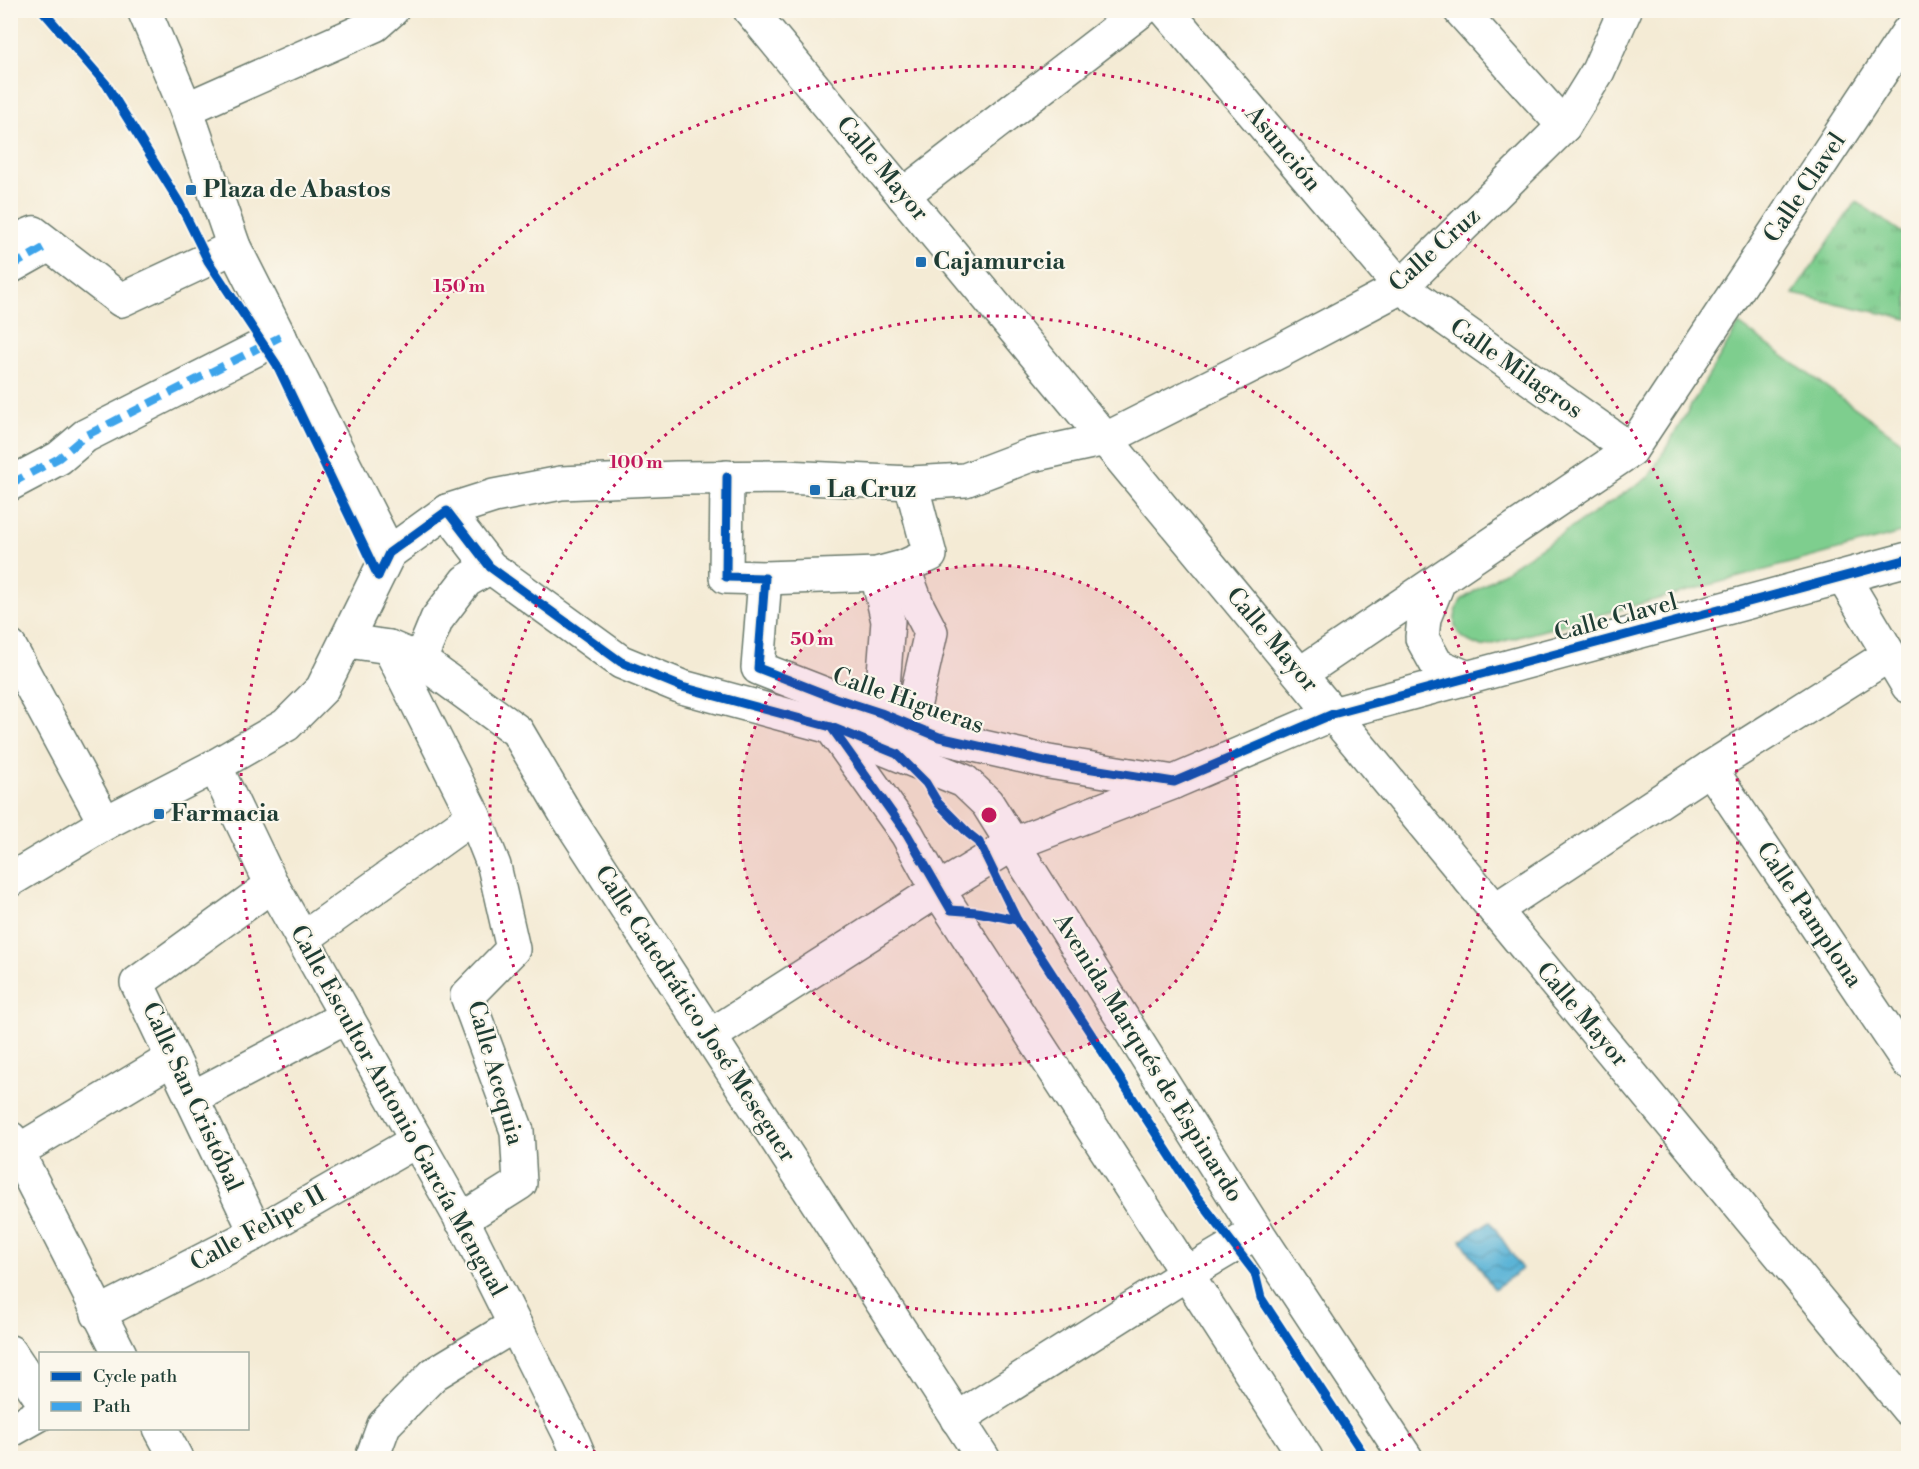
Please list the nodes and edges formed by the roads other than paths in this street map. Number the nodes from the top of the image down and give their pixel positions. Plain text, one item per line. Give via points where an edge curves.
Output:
1 (144, 10) edge
2 (392, 10) edge
3 (750, 10) edge
4 (1142, 10) edge
5 (1166, 10) edge
6 (1460, 10) edge
7 (1625, 10) edge
8 (1908, 32) edge
9 (186, 109) junction
10 (1564, 126) junction
11 (903, 195) junction
12 (10, 237) edge
13 (49, 245) junction
14 (234, 247) junction
15 (10, 267) edge
16 (1401, 287) junction
17 (280, 337) junction
18 (1106, 439) junction
19 (1631, 450) junction
20 (727, 477) junction
21 (911, 483) junction
22 (10, 484) edge
23 (447, 512) junction
24 (389, 553) junction
25 (1908, 559) edge
26 (490, 567) junction
27 (890, 571) junction
28 (1843, 577) junction
29 (765, 578) junction
30 (1439, 581) junction
31 (348, 640) junction
32 (10, 647) edge
33 (388, 647) junction
34 (1889, 655) junction
35 (420, 660) junction
36 (1300, 674) junction
37 (1468, 678) junction
38 (1908, 686) edge
39 (1333, 714) junction
40 (895, 719) junction
41 (831, 727) junction
42 (214, 766) junction
43 (1710, 768) junction
44 (1174, 782) junction
45 (474, 816) junction
46 (105, 823) junction
47 (1013, 844) junction
48 (10, 880) edge
49 (272, 885) junction
50 (938, 890) junction
51 (1495, 910) junction
52 (304, 938) junction
53 (347, 1016) junction
54 (710, 1036) junction
55 (173, 1058) junction
56 (1908, 1062) edge
57 (192, 1098) junction
58 (416, 1141) junction
59 (13, 1149) edge
60 (461, 1220) junction
61 (1257, 1232) junction
62 (256, 1233) junction
63 (1186, 1274) junction
64 (98, 1314) junction
65 (515, 1325) junction
66 (10, 1352) edge
67 (119, 1352) edge
68 (39, 1396) edge
69 (1908, 1409) edge
70 (39, 1415) edge
71 (957, 1419) junction
72 (161, 1430) edge
73 (10, 1431) edge
74 (176, 1458) edge
75 (372, 1458) edge
76 (580, 1458) edge
77 (982, 1458) edge
78 (1306, 1458) edge
79 (1406, 1458) edge

1 - 9 street
2 - 9 street via 375,24
3 - 11 street, Calle Mayor
4 - 11 street
5 - 16 street, Asunción
6 - 10 street
7 - 10 street, Calle Cruz via 1598,70
8 - 19 street, Calle Clavel
9 - 14 street
10 - 16 street, Calle Cruz
11 - 18 street, Calle Mayor
12 - 13 street via 14,241 34,233
13 - 14 street via 121,300
13 - 15 street
14 - 17 street
16 - 18 street, Calle Cruz
16 - 19 street, Calle Milagros
17 - 22 street via 85,436 59,458
17 - 24 street
18 - 21 street, Calle Cruz via 1028,456 965,480
18 - 36 street, Calle Mayor
19 - 30 street, Calle Clavel
20 - 21 street, Calle Cruz
20 - 23 street, Calle Cruz via 561,483 494,496
20 - 29 street via 726,577
21 - 27 street via 930,555
23 - 24 street, Calle Cruz
23 - 26 street, Avenida Marqués de Espinardo
24 - 31 street
25 - 28 street, Calle Clavel
26 - 35 street via 466,581 437,620
26 - 41 street, Avenida Marqués de Espinardo via 621,662 682,687
27 - 29 street
27 - 40 street via 888,621
27 - 40 street via 918,607 931,632
28 - 34 street
28 - 37 street, Calle Clavel
29 - 40 street, Calle Higueras via 758,668
30 - 36 street, Calle Clavel
30 - 37 street via 1424,618 1422,638 1437,665
31 - 33 street, Calle Catedrático José Meseguer
31 - 42 street via 322,689 286,725
32 - 46 street
33 - 35 street, Calle Catedrático José Meseguer
33 - 45 street, Calle Acequia
34 - 38 street
34 - 43 street
35 - 54 street, Calle Catedrático José Meseguer via 517,731 567,816
36 - 39 street, Calle Mayor
37 - 39 street, Calle Clavel
39 - 44 street
39 - 51 street, Calle Mayor
40 - 44 street, Calle Higueras via 939,737 1049,762
41 - 47 street, Avenida Marqués de Espinardo via 964,781 987,803
41 - 50 street via 907,834
42 - 46 street
42 - 49 street, Calle Escultor Antonio García Mengual
43 - 51 street
43 - 56 street, Calle Pamplona
44 - 47 street
45 - 52 street
45 - 60 street, Calle Acequia via 494,866 513,949 466,996 517,1131 520,1183
46 - 48 street
47 - 50 street
47 - 61 street, Avenida Marqués de Espinardo
49 - 52 street, Calle Escultor Antonio García Mengual
49 - 55 street, Calle San Cristóbal via 137,983
50 - 54 street
50 - 63 street
51 - 69 street, Calle Mayor
52 - 53 street, Calle Escultor Antonio García Mengual
53 - 57 street
53 - 58 street, Calle Escultor Antonio García Mengual
54 - 71 street, Calle Catedrático José Meseguer
55 - 57 street, Calle San Cristóbal
55 - 59 street
57 - 62 street, Calle San Cristóbal
58 - 60 street, Calle Escultor Antonio García Mengual
58 - 62 street, Calle Felipe II
59 - 64 street
60 - 65 street, Calle Escultor Antonio García Mengual
61 - 63 street
61 - 79 street, Avenida Marqués de Espinardo
62 - 64 street, Calle Felipe II
63 - 71 street
63 - 78 street
64 - 67 street
65 - 75 street via 434,1374 384,1425
65 - 76 street, Calle Escultor Antonio García Mengual
66 - 68 street
70 - 73 street
71 - 77 street, Calle Catedrático José Meseguer
72 - 74 street

